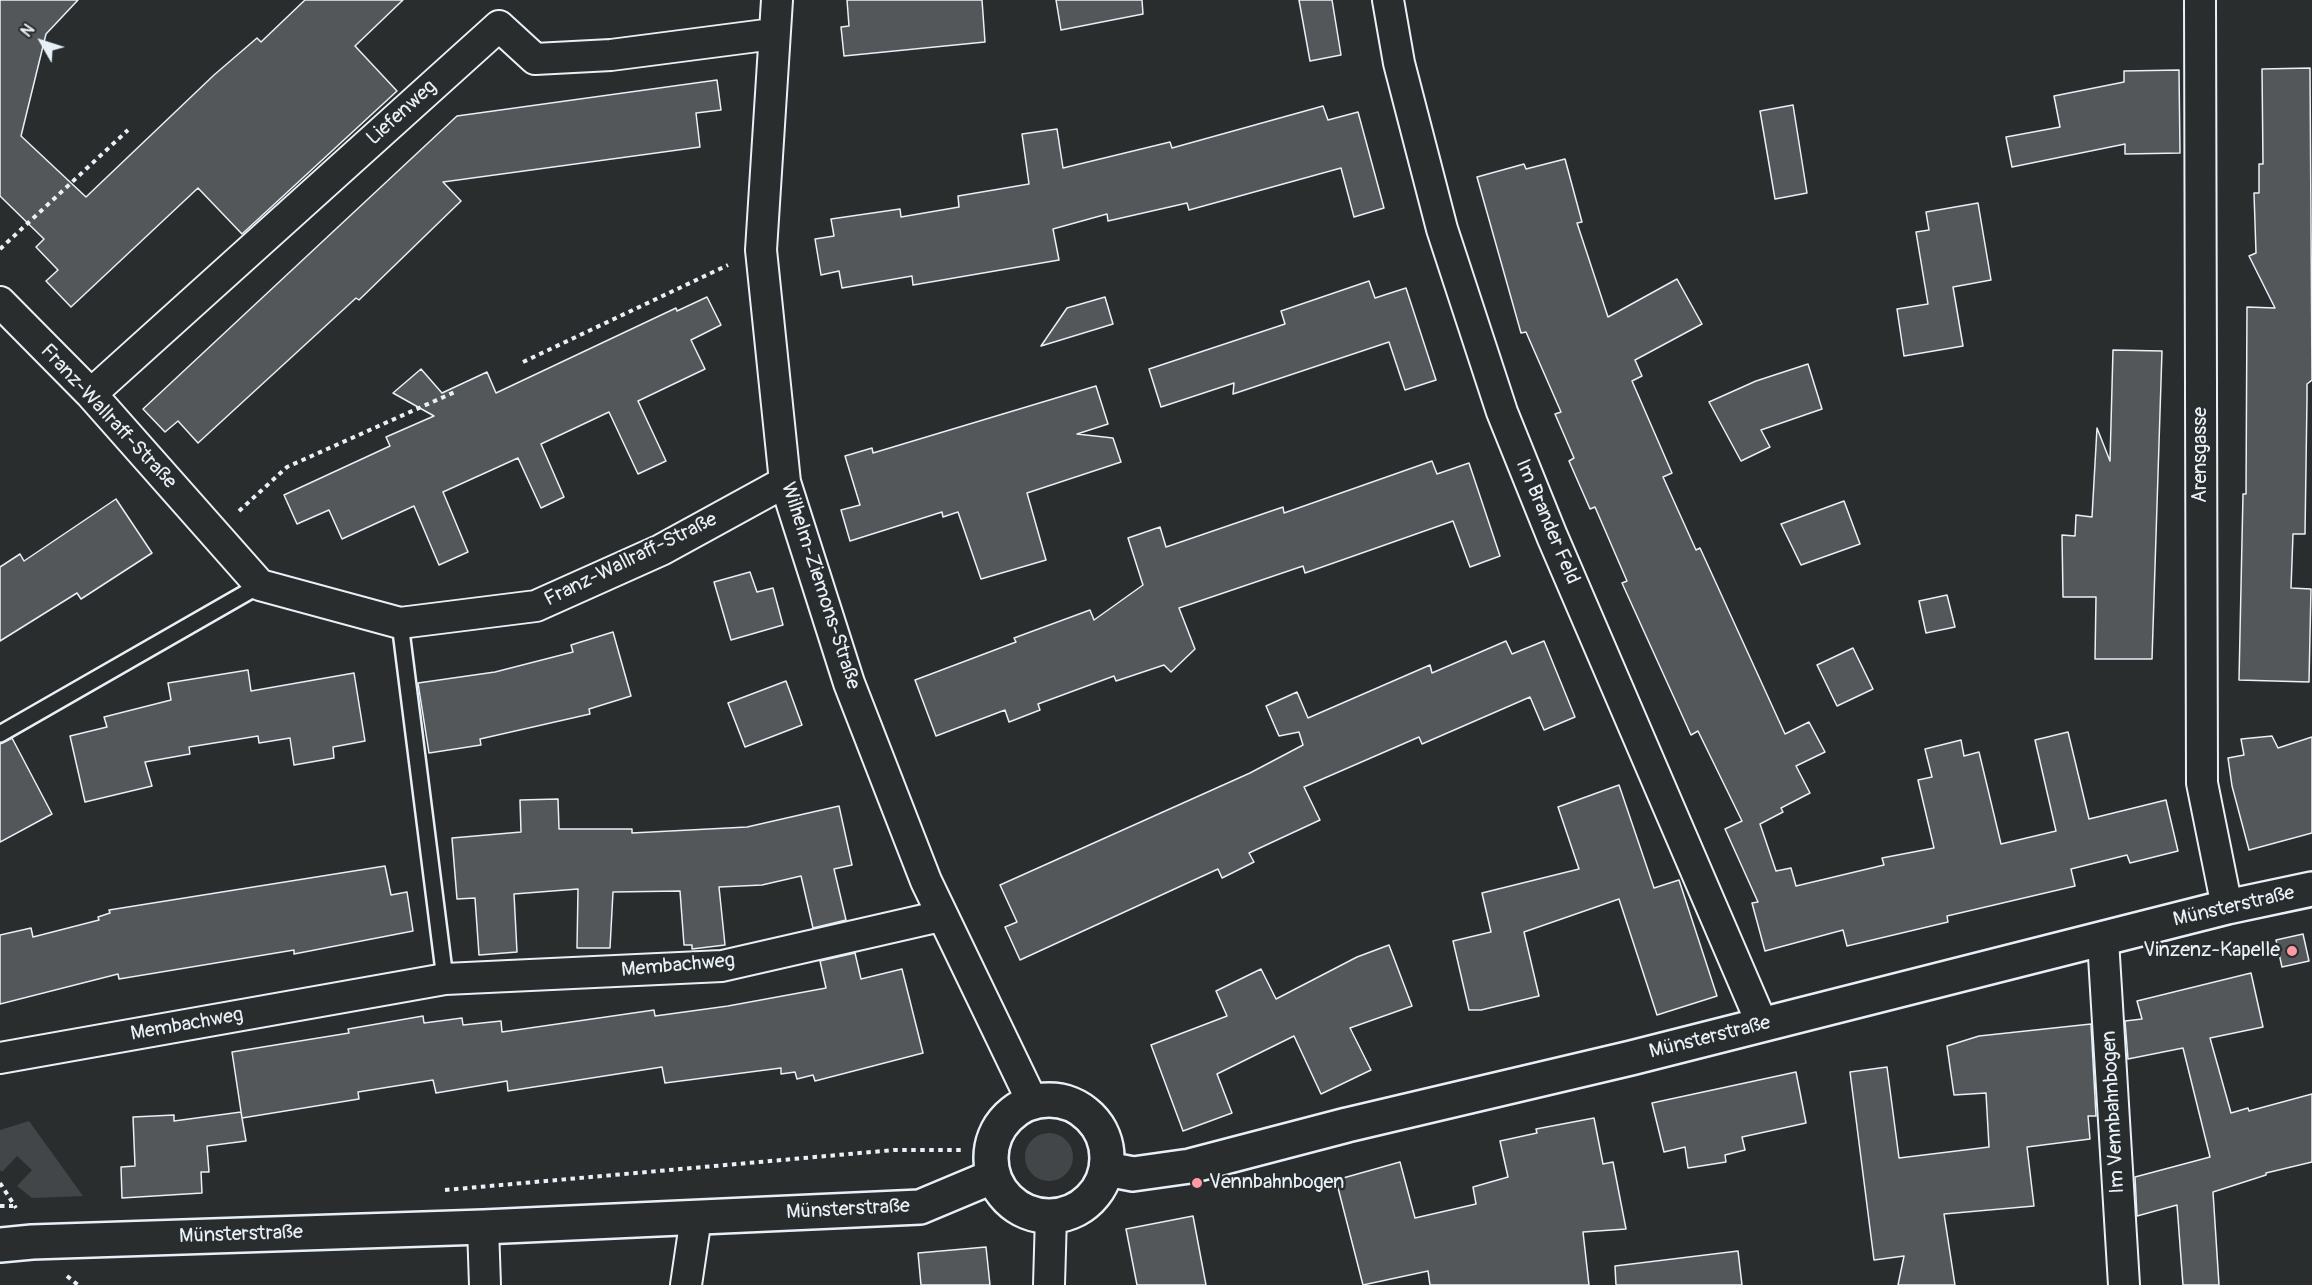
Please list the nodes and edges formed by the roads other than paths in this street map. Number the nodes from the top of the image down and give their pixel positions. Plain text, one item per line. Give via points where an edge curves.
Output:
1 (777, 0) edge
2 (1388, 0) edge
3 (2200, 0) edge
4 (773, 34) junction
5 (0, 302) edge
6 (91, 394) junction
7 (785, 482) junction
8 (260, 585) junction
9 (400, 623) junction
10 (0, 734) edge
11 (2312, 889) edge
12 (2227, 907) junction
13 (941, 916) junction
14 (2103, 940) junction
15 (445, 980) junction
16 (1762, 1024) junction
17 (0, 1058) edge
18 (1032, 1101) junction
19 (993, 1163) junction
20 (1107, 1169) junction
21 (1051, 1216) junction
22 (696, 1217) junction
23 (483, 1227) junction
24 (0, 1245) edge
25 (485, 1285) edge
26 (686, 1285) edge
27 (1049, 1285) edge
28 (2124, 1285) edge

1 - 4 street, Wilhelm-Ziemons-Straße
2 - 16 street, Im Brander Feld via 1399,63 1442,229 1502,412
3 - 12 street, Arensgasse via 2202,783
4 - 6 street, Liefenweg via 611,55 535,59 499,26
4 - 7 street, Wilhelm-Ziemons-Straße via 761,250
5 - 6 street, Franz-Wallraff-Straße
6 - 8 street, Franz-Wallraff-Straße
7 - 9 street, Franz-Wallraff-Straße via 661,550 536,606
7 - 13 street, Wilhelm-Ziemons-Straße via 849,683
8 - 9 street, Franz-Wallraff-Straße
8 - 10 lane
9 - 15 lane
11 - 12 street, Münsterstraße
12 - 14 street, Münsterstraße
13 - 15 street, Membachweg via 722,966
13 - 18 street, Wilhelm-Ziemons-Straße
14 - 16 street, Münsterstraße
14 - 28 street, Im Vennbahnbogen
15 - 17 street, Membachweg
16 - 20 street, Münsterstraße via 1190,1166 1133,1174
18 - 19 street via 1000,1126
18 - 20 street via 1057,1099 1085,1112 1105,1139
19 - 21 street via 1002,1192 1018,1207
19 - 22 street, Münsterstraße via 920,1207
20 - 21 street via 1095,1194 1074,1210
21 - 27 street
22 - 23 street, Münsterstraße
22 - 26 street
23 - 24 street, Münsterstraße
23 - 25 street

